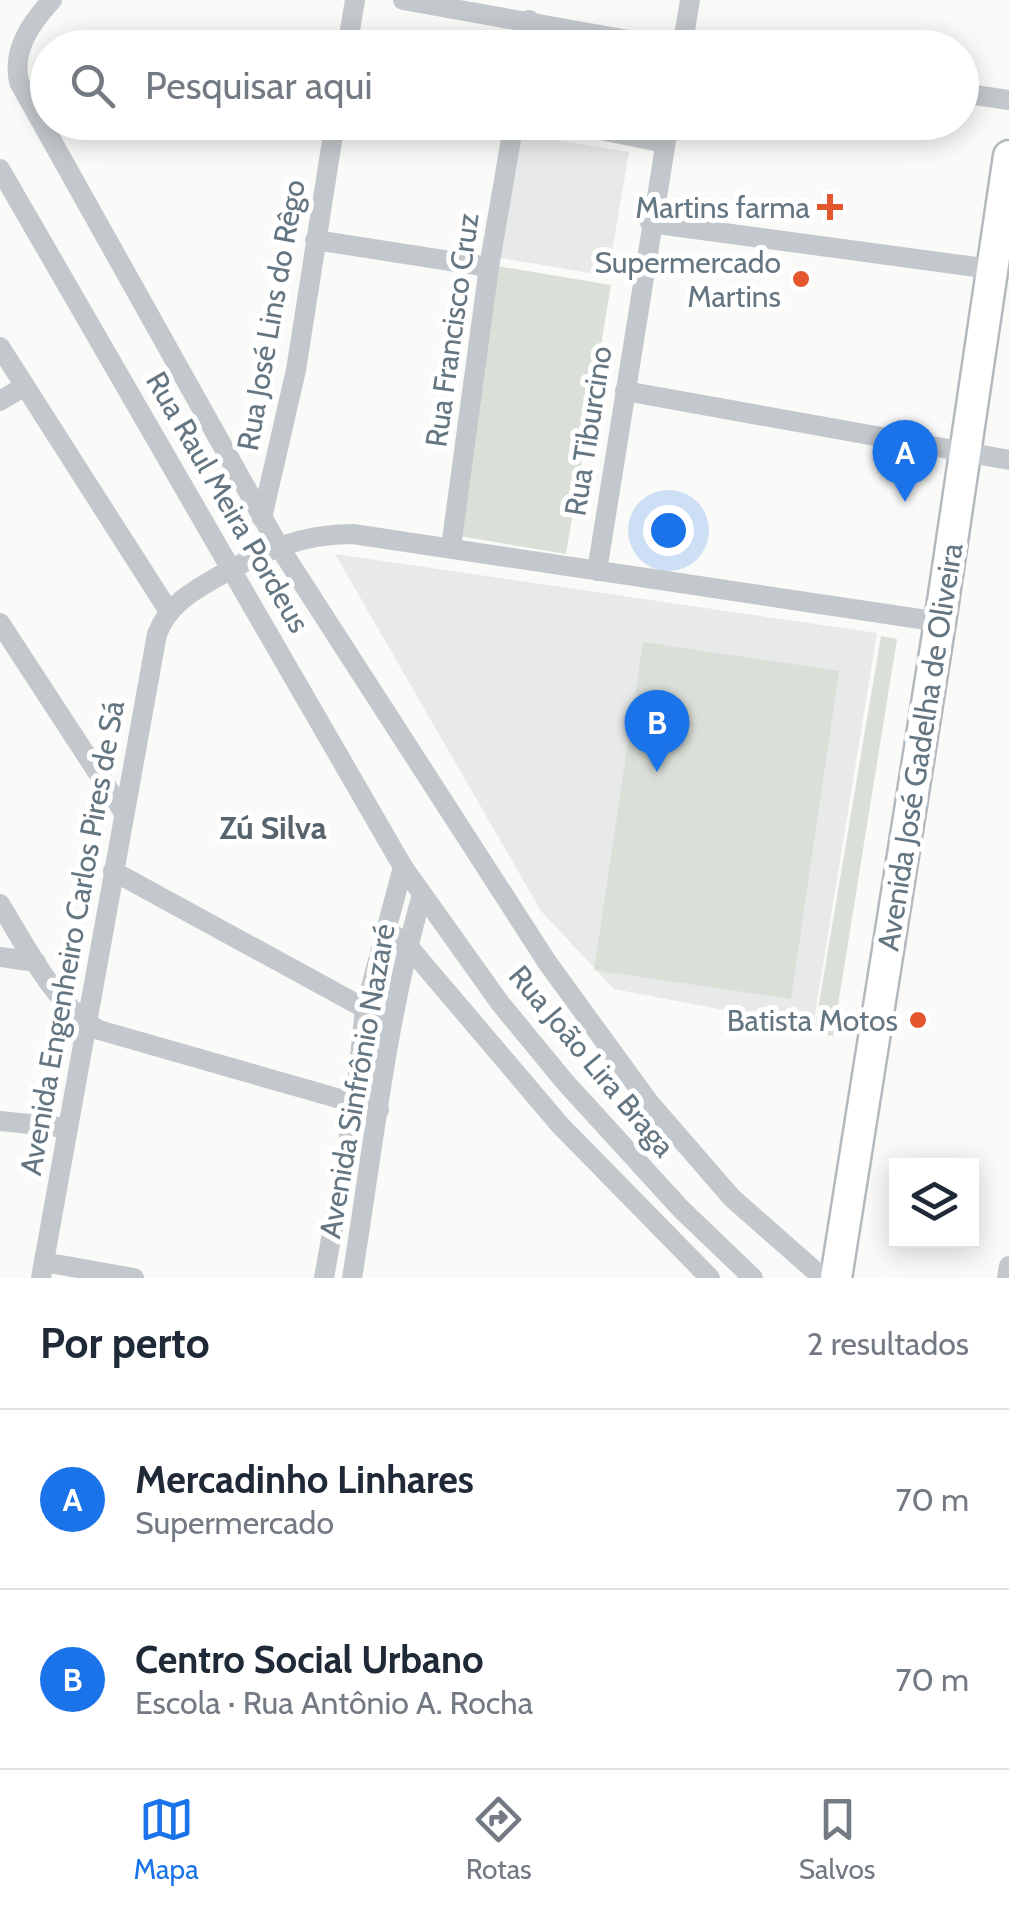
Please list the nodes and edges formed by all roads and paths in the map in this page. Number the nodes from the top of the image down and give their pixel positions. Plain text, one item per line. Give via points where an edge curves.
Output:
1 (52, 0) edge
2 (354, 0) edge
3 (403, 0) edge
4 (690, 0) edge
5 (529, 20) junction
6 (350, 30) edge
7 (528, 30) edge
8 (580, 30) edge
9 (685, 30) edge
10 (979, 96) edge
11 (1009, 100) edge
12 (30, 102) edge
13 (51, 140) edge
14 (331, 140) edge
15 (511, 140) edge
16 (666, 140) edge
17 (1009, 156) edge
18 (0, 169) edge
19 (650, 223) junction
20 (316, 240) junction
21 (998, 260) edge
22 (490, 267) junction
23 (0, 347) edge
24 (24, 386) junction
25 (625, 391) junction
26 (0, 401) edge
27 (966, 452) junction
28 (1009, 460) edge
29 (262, 518) junction
30 (278, 544) junction
31 (451, 547) junction
32 (233, 568) junction
33 (597, 571) junction
34 (168, 610) junction
35 (0, 622) edge
36 (940, 622) junction
37 (124, 813) junction
38 (403, 866) junction
39 (113, 871) junction
40 (422, 894) junction
41 (0, 904) edge
42 (386, 930) junction
43 (408, 946) junction
44 (0, 957) edge
45 (36, 962) junction
46 (365, 1009) junction
47 (392, 1022) junction
48 (89, 1024) junction
49 (355, 1104) junction
50 (379, 1110) junction
51 (0, 1121) edge
52 (68, 1128) junction
53 (1009, 1266) edge
54 (42, 1270) edge
55 (134, 1278) edge
56 (324, 1278) edge
57 (352, 1278) edge
58 (710, 1278) edge
59 (753, 1278) edge
60 (823, 1278) edge
61 (836, 1278) edge
62 (1007, 1278) edge

1 - 12 street via 23,40 16,68
2 - 6 street
3 - 5 street
4 - 9 street
5 - 7 street
5 - 8 street
10 - 11 street
13 - 29 street
14 - 20 street, Rua José Lins do Rêgo
15 - 22 street, Rua Francisco Cruz
16 - 19 street, Rua Tiburcino
17 - 21 main road, Avenida José Gadelha de Oliveira
18 - 32 street, Rua Raul Meira Pordeus
19 - 21 street
19 - 25 street, Rua Tiburcino
20 - 22 street
20 - 29 street, Rua José Lins do Rêgo via 296,370
21 - 27 main road, Avenida José Gadelha de Oliveira
22 - 31 street, Rua Francisco Cruz
23 - 24 street
24 - 26 street
24 - 34 street
25 - 27 street
25 - 33 street, Rua Tiburcino
27 - 28 street
27 - 36 main road, Avenida José Gadelha de Oliveira
29 - 30 street
30 - 31 street via 342,534
30 - 32 street
30 - 60 street via 547,962 648,1101 732,1198
31 - 33 street
32 - 34 street
32 - 38 street, Rua Raul Meira Pordeus
33 - 36 street
34 - 37 street, Avenida Engenheiro Carlos Pires de Sá via 157,634
35 - 37 street
36 - 61 main road, Avenida José Gadelha de Oliveira
37 - 39 street, Avenida Engenheiro Carlos Pires de Sá
38 - 40 street, Rua João Lira Braga
38 - 42 street, Avenida Sinfrônio Nazaré
39 - 46 street
39 - 48 street, Avenida Engenheiro Carlos Pires de Sá
40 - 43 street, Avenida Sinfrônio Nazaré
40 - 59 street, Rua João Lira Braga via 565,1082
41 - 45 street
42 - 43 street
42 - 46 street, Avenida Sinfrônio Nazaré
43 - 47 street, Avenida Sinfrônio Nazaré
43 - 58 street via 560,1125
44 - 45 street
45 - 48 street
46 - 47 street
46 - 49 street, Avenida Sinfrônio Nazaré
47 - 50 street, Avenida Sinfrônio Nazaré
48 - 49 street
48 - 52 street, Avenida Engenheiro Carlos Pires de Sá
49 - 50 street
49 - 56 street, Avenida Sinfrônio Nazaré
50 - 57 street, Avenida Sinfrônio Nazaré
51 - 52 street
52 - 54 street, Avenida Engenheiro Carlos Pires de Sá
53 - 62 street
54 - 55 street

